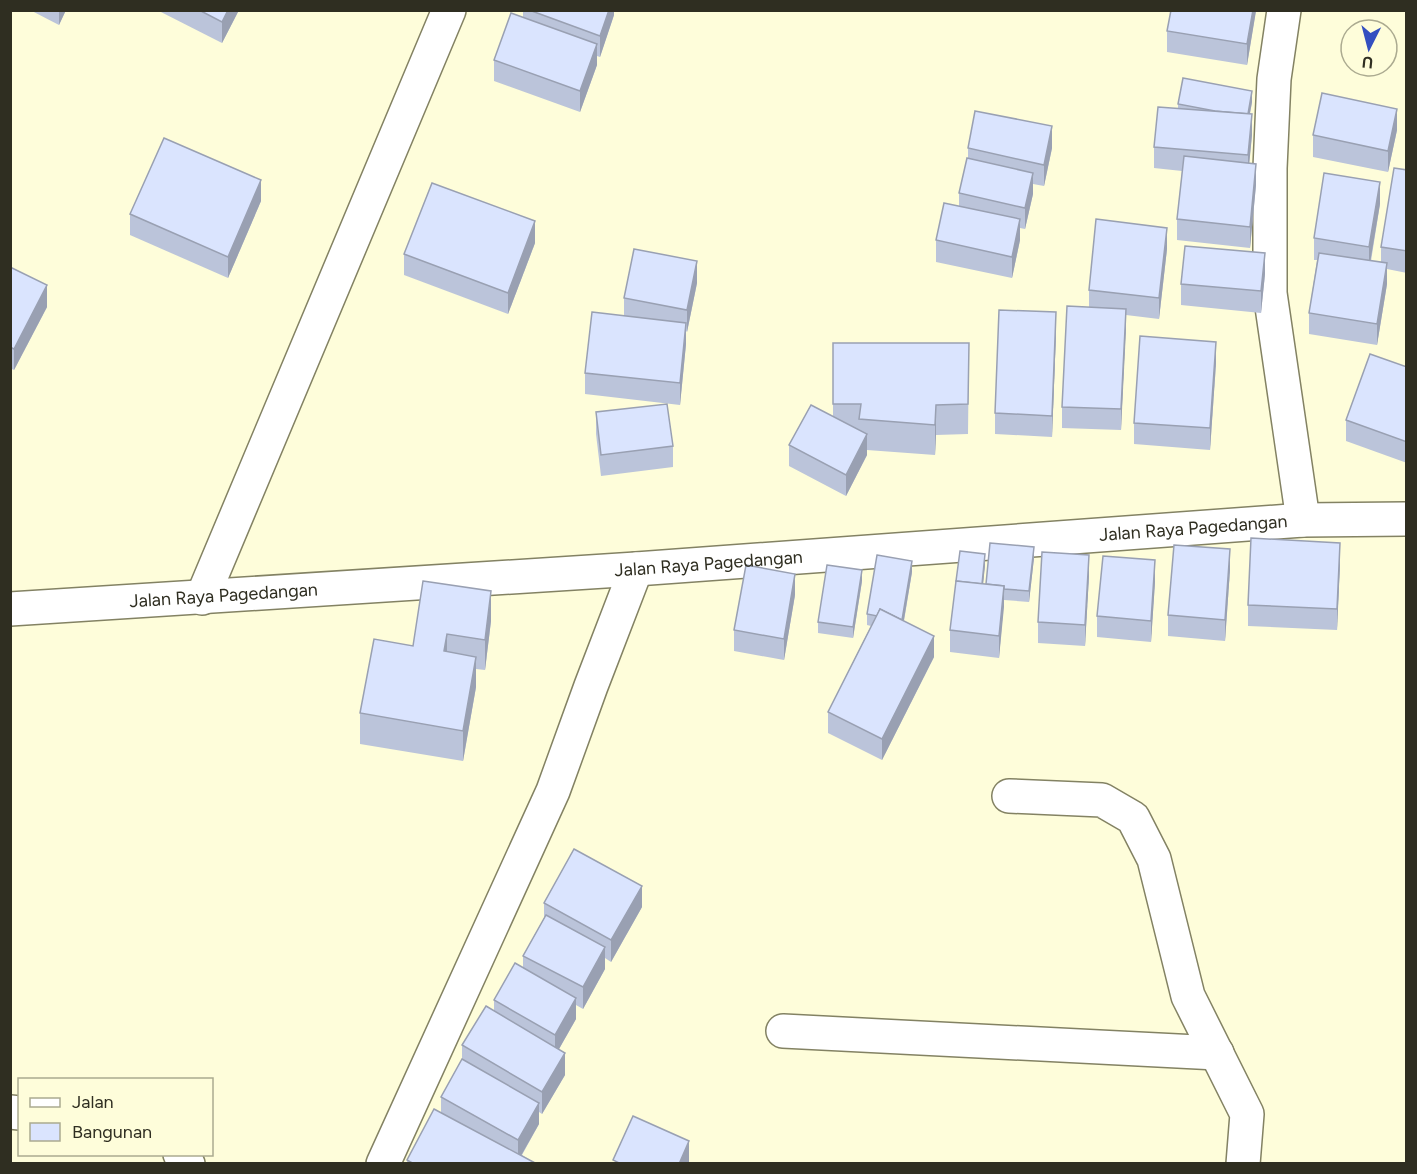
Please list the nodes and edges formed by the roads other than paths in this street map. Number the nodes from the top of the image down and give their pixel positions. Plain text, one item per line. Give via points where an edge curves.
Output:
1 (449, 10) edge
2 (1284, 10) edge
3 (1303, 520) junction
4 (1400, 523) edge
5 (636, 569) junction
6 (202, 598) junction
7 (10, 609) edge
8 (1009, 796) dead end
9 (783, 1031) dead end
10 (1217, 1053) junction
11 (383, 1164) edge
12 (1243, 1164) edge

1 - 6 street
2 - 3 street via 1274,79 1270,293
3 - 4 street, Jalan Raya Pagedangan
3 - 5 street, Jalan Raya Pagedangan
5 - 6 street, Jalan Raya Pagedangan
5 - 11 street via 554,791
6 - 7 street, Jalan Raya Pagedangan
8 - 10 street via 1102,800 1133,818 1154,859 1188,996
9 - 10 street
10 - 12 street via 1246,1114

